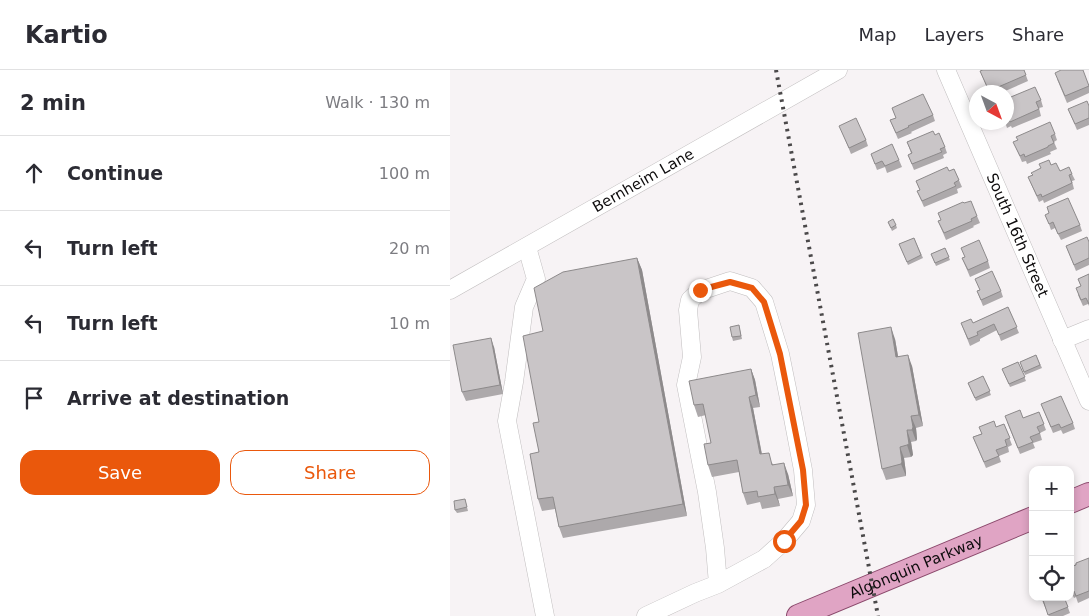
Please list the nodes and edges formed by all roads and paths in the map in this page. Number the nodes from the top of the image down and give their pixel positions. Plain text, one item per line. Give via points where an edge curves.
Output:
1 (838, 70) edge
2 (946, 70) edge
3 (526, 247) junction
4 (450, 290) edge
5 (1089, 329) edge
6 (1062, 340) junction
7 (1089, 401) edge
8 (1089, 494) edge
9 (1074, 500) edge
10 (1029, 520) edge
11 (718, 584) junction
12 (545, 616) edge
13 (646, 616) edge
14 (798, 616) edge

1 - 3 street, Bernheim Lane
2 - 6 street, South 16th Street
3 - 4 street, Bernheim Lane
3 - 12 street via 536,279 524,307 507,421
5 - 6 street
6 - 7 street, South 16th Street
8 - 9 main road
10 - 14 main road, Algonquin Parkway
11 - 11 street via 707,492 686,386 692,357 688,310 690,300 700,290 730,282 752,288 764,302 790,399 806,505 801,521 764,559
11 - 13 street

